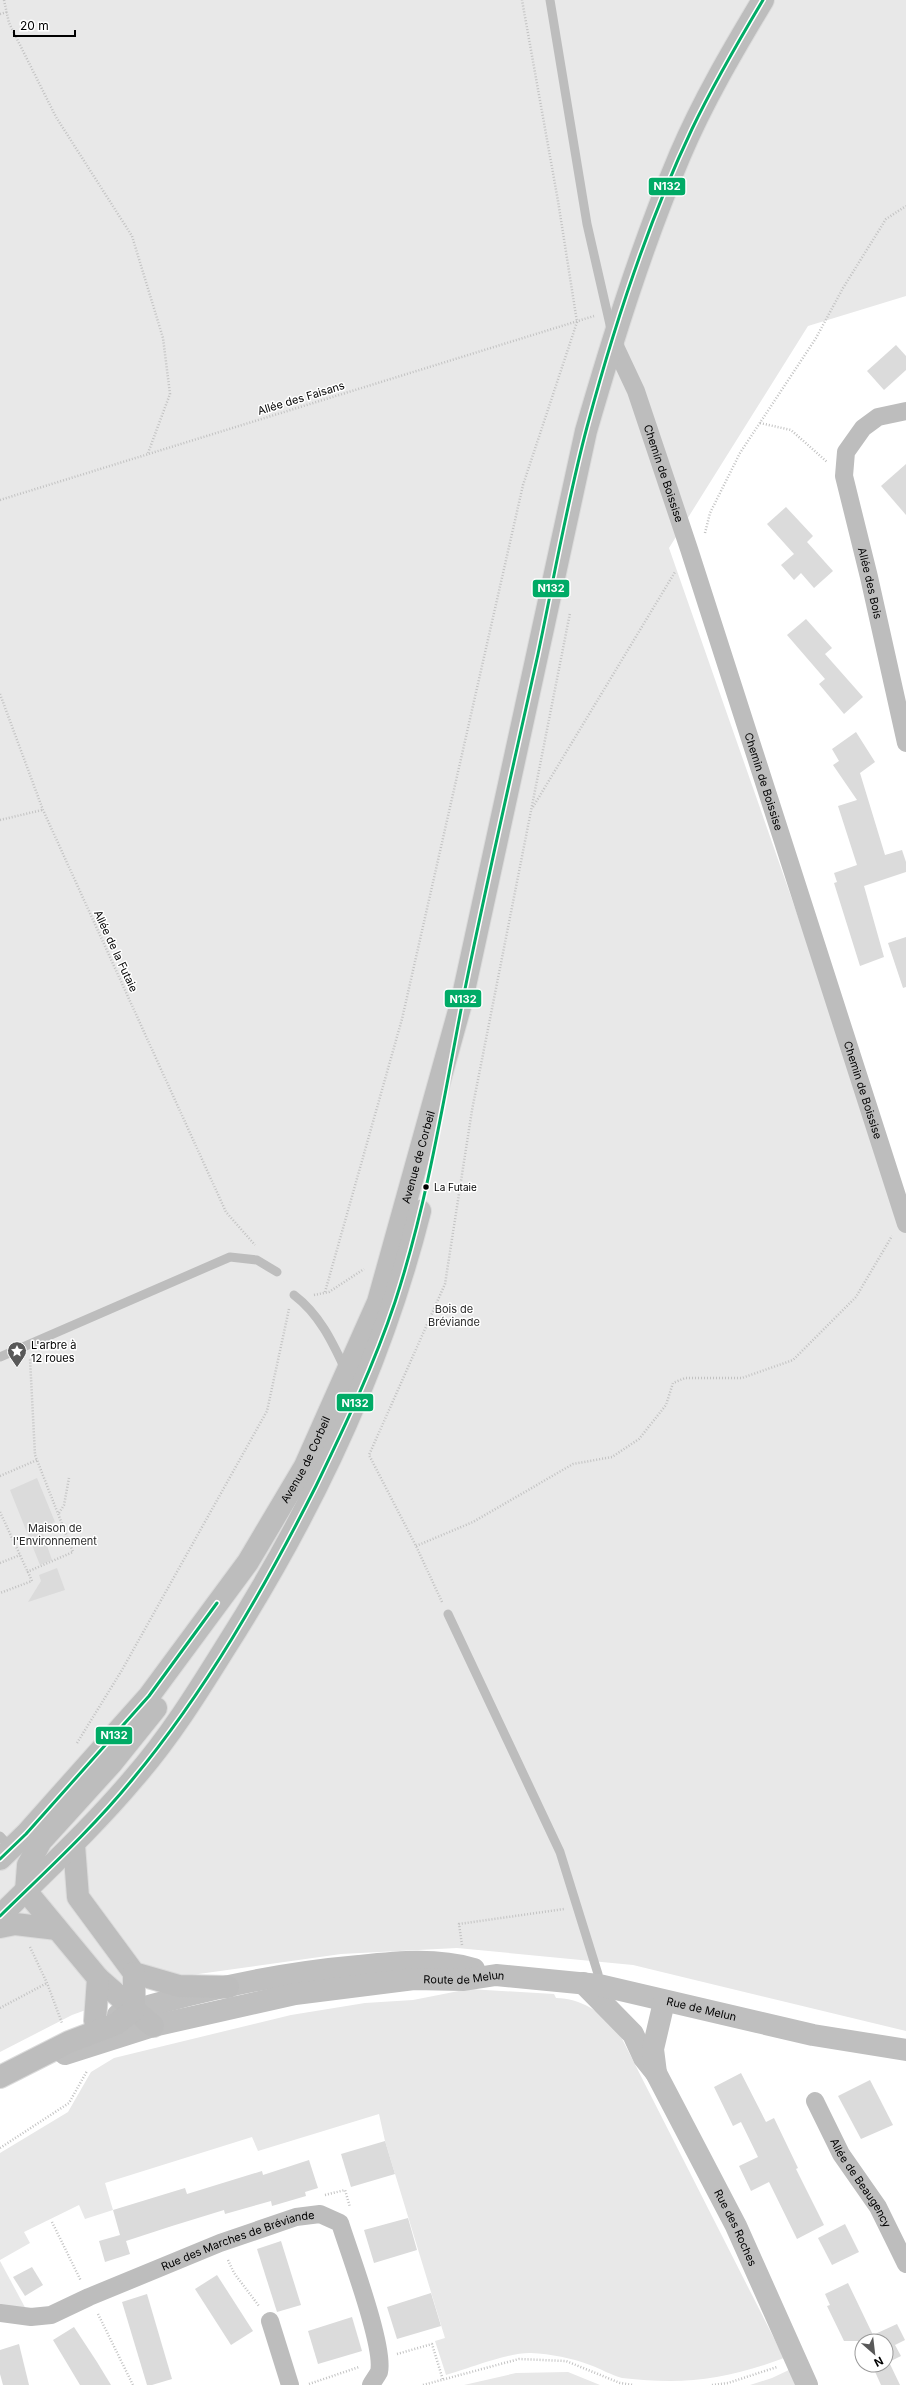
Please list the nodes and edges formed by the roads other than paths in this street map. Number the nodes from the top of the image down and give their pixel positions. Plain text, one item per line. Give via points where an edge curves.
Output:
1 (550, 0) edge
2 (763, 0) edge
3 (613, 340) junction
4 (906, 411) edge
5 (906, 743) edge
6 (462, 1000) junction
7 (905, 1221) edge
8 (277, 1272) road end
9 (294, 1295) road end
10 (0, 1357) edge
11 (348, 1373) junction
12 (248, 1562) junction
13 (448, 1614) road end
14 (74, 1845) junction
15 (4, 1848) edge
16 (28, 1865) junction
17 (52, 1866) junction
18 (0, 1868) edge
19 (26, 1891) junction
20 (78, 1897) junction
21 (5, 1922) edge
22 (57, 1929) junction
23 (134, 1973) junction
24 (496, 1975) junction
25 (98, 1978) junction
26 (591, 1984) junction
27 (228, 1987) junction
28 (630, 1993) junction
29 (664, 2002) junction
30 (95, 2022) junction
31 (143, 2022) junction
32 (633, 2034) junction
33 (69, 2042) junction
34 (906, 2050) edge
35 (0, 2065) edge
36 (656, 2073) junction
37 (0, 2077) edge
38 (0, 2088) edge
39 (814, 2101) dead end
40 (906, 2264) edge
41 (0, 2313) edge
42 (270, 2321) road end
43 (290, 2385) edge
44 (371, 2385) edge
45 (807, 2385) edge

1 - 3 lane via 587,224
2 - 3 main road, Avenue de Corbeil via 707,99 681,154 661,202
3 - 6 main road, Avenue de Corbeil via 586,431
3 - 7 street, Chemin de Boissise via 636,391 689,549
4 - 5 street, Allée des Bois via 878,417 863,428 846,452 844,476
6 - 11 main road, Avenue de Corbeil via 378,1302
6 - 14 main road via 433,1159 404,1276 384,1335 349,1420 264,1588 183,1715 135,1777
8 - 10 lane via 257,1260 230,1257
9 - 11 lane via 307,1305 319,1320
11 - 12 main road, Avenue de Corbeil via 305,1466
12 - 15 main road, Avenue de Corbeil via 149,1696
12 - 16 main road via 174,1686 111,1764 42,1841
13 - 26 lane via 560,1852 598,1974
14 - 17 main road
14 - 20 main road
16 - 17 main road
16 - 18 main road
16 - 19 main road
17 - 19 main road
17 - 20 main road
19 - 21 main road
19 - 22 main road
20 - 23 main road
21 - 22 main road
22 - 25 main road
23 - 27 main road via 179,1986
23 - 31 main road
24 - 26 street, Rue de Melun
24 - 27 street, Route de Melun via 464,1966 413,1960 318,1970
24 - 31 street, Route de Melun via 464,1980 414,1979 296,1994
25 - 30 main road
25 - 31 main road
26 - 28 street, Rue de Melun
26 - 32 street, Rue des Roches
27 - 31 street, Route de Melun
28 - 29 street, Rue de Melun
28 - 32 street, Rue des Roches
29 - 34 street, Rue de Melun via 812,2035
29 - 36 street, Rue des Roches via 653,2049
30 - 31 street
30 - 33 street
31 - 33 street
31 - 37 main road via 116,2024 69,2042
32 - 36 street, Rue des Roches via 644,2058
33 - 35 street
33 - 38 street via 38,2066
36 - 45 street, Rue des Roches via 736,2226
39 - 40 street, Allée de Beaugency via 841,2154 878,2207
41 - 44 street, Rue des Marches de Bréviande via 31,2317 51,2315 220,2243 296,2217 320,2214 340,2223 379,2350 379,2372
42 - 43 street

